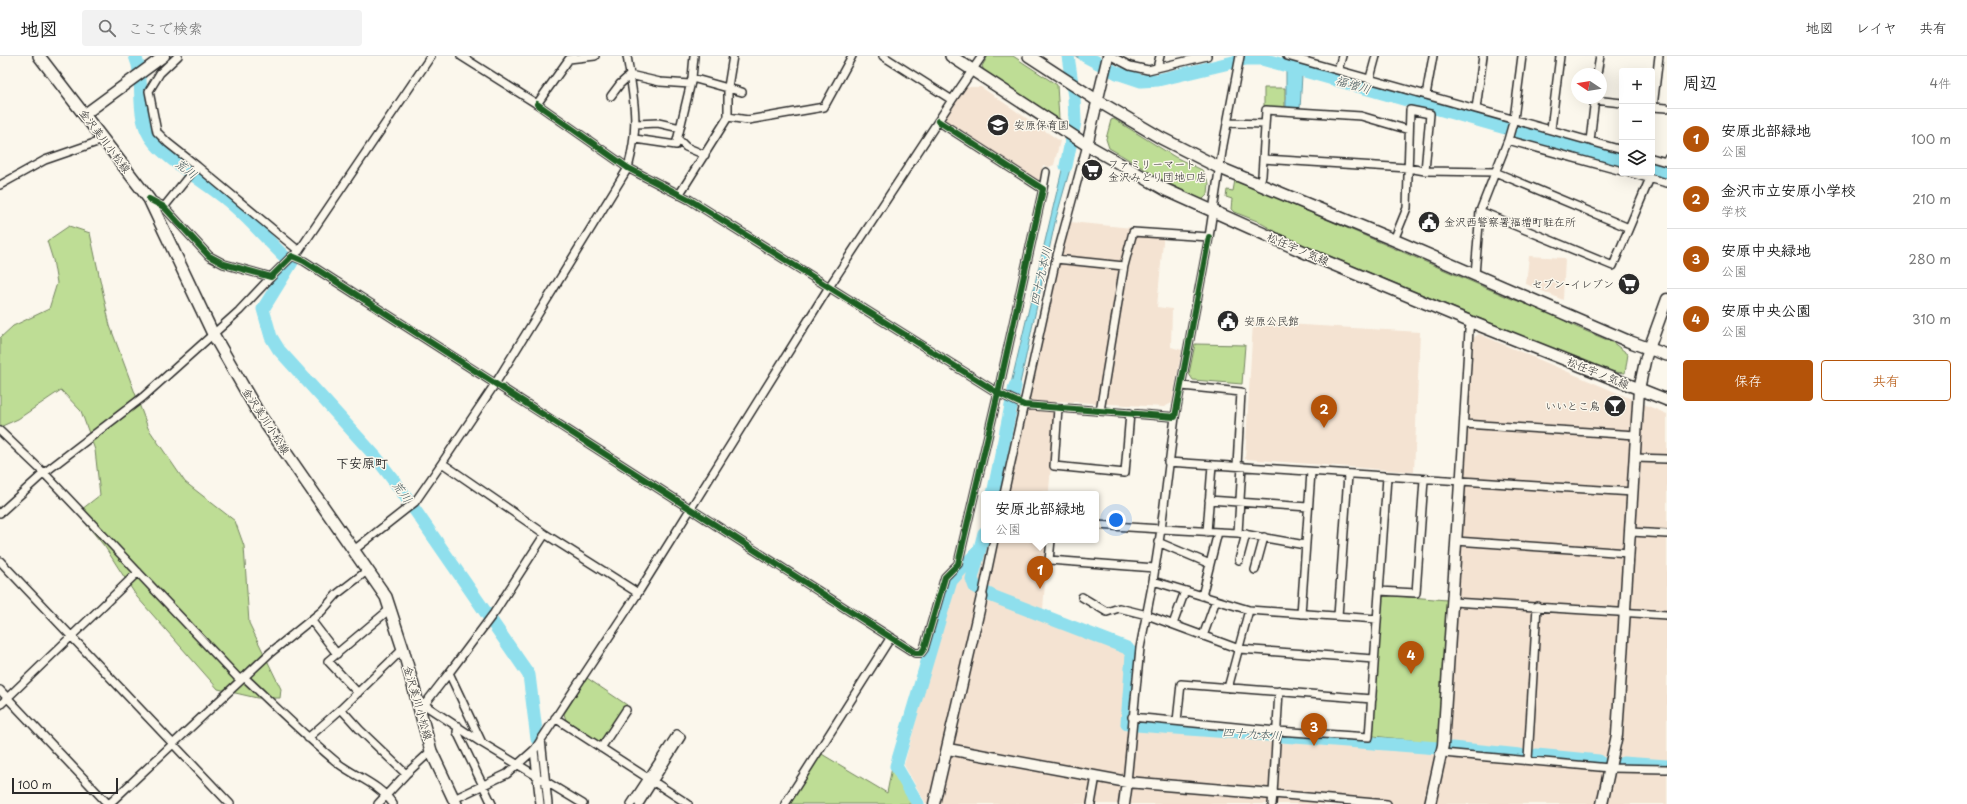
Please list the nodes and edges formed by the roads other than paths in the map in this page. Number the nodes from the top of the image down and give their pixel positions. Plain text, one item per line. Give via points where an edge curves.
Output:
1 (39, 56) edge
2 (164, 56) edge
3 (178, 56) edge
4 (431, 56) edge
5 (461, 56) edge
6 (595, 56) edge
7 (627, 56) edge
8 (694, 56) edge
9 (733, 56) edge
10 (852, 56) edge
11 (883, 56) edge
12 (951, 56) edge
13 (982, 56) edge
14 (1029, 56) edge
15 (1160, 56) edge
16 (1240, 56) edge
17 (1287, 56) edge
18 (1342, 56) edge
19 (1376, 56) edge
20 (1433, 56) edge
21 (1483, 56) edge
22 (1522, 56) edge
23 (1560, 56) edge
24 (1600, 56) edge
25 (1659, 56) edge
26 (1203, 57) edge
27 (1109, 58) edge
28 (1157, 68) junction
29 (1599, 68) edge
30 (972, 70) junction
31 (1338, 70) junction
32 (630, 75) junction
33 (1370, 78) junction
34 (691, 81) junction
35 (728, 87) junction
36 (742, 92) dead end
37 (1426, 94) junction
38 (611, 96) dead end
39 (952, 100) junction
40 (1098, 101) junction
41 (1607, 101) edge
42 (1619, 103) edge
43 (537, 104) junction
44 (1594, 104) edge
45 (1653, 104) edge
46 (1655, 107) edge
47 (1667, 108) edge
48 (1476, 109) junction
49 (85, 114) junction
50 (728, 117) junction
51 (938, 121) junction
52 (1513, 121) junction
53 (1227, 123) junction
54 (636, 124) junction
55 (1265, 124) junction
56 (680, 128) junction
57 (1551, 129) junction
58 (1409, 130) junction
59 (1508, 138) junction
60 (635, 139) junction
61 (678, 139) junction
62 (103, 140) junction
63 (1590, 140) junction
64 (1082, 142) junction
65 (1619, 149) edge
66 (705, 155) junction
67 (1263, 159) junction
68 (1655, 159) edge
69 (1667, 159) edge
70 (197, 166) junction
71 (628, 168) junction
72 (1220, 168) junction
73 (1408, 168) junction
74 (1619, 170) edge
75 (1425, 171) junction
76 (1046, 172) dead end
77 (1496, 172) junction
78 (1642, 176) edge
79 (1650, 178) junction
80 (1667, 183) edge
81 (0, 185) edge
82 (1259, 185) junction
83 (1042, 189) junction
84 (679, 195) junction
85 (149, 198) junction
86 (164, 207) junction
87 (1480, 211) junction
88 (1214, 213) junction
89 (1629, 228) junction
90 (1209, 237) junction
91 (1394, 240) junction
92 (299, 251) junction
93 (292, 256) junction
94 (1056, 259) junction
95 (1124, 266) junction
96 (1475, 275) junction
97 (271, 277) junction
98 (830, 287) junction
99 (1667, 299) edge
100 (1471, 322) junction
101 (213, 334) junction
102 (1650, 348) junction
103 (1667, 355) edge
104 (495, 384) junction
105 (1182, 386) junction
106 (1639, 389) junction
107 (1000, 394) junction
108 (1667, 400) edge
109 (1021, 403) junction
110 (1058, 408) junction
111 (1100, 411) junction
112 (1130, 413) junction
113 (1175, 417) junction
114 (1464, 424) junction
115 (0, 431) edge
116 (1636, 435) junction
117 (1636, 458) junction
118 (1667, 459) edge
119 (1168, 462) junction
120 (442, 464) junction
121 (1212, 465) junction
122 (1239, 466) junction
123 (1311, 472) junction
124 (44, 473) junction
125 (1348, 475) junction
126 (1387, 477) junction
127 (1424, 480) junction
128 (1460, 482) junction
129 (1005, 491) edge
130 (1633, 492) junction
131 (1209, 500) junction
132 (1240, 502) junction
133 (1308, 506) junction
134 (691, 509) junction
135 (0, 513) edge
136 (1099, 525) edge
137 (1161, 529) junction
138 (1207, 532) junction
139 (1218, 532) junction
140 (1631, 532) junction
141 (1238, 533) junction
142 (545, 534) junction
143 (1246, 534) junction
144 (1667, 534) edge
145 (1264, 538) junction
146 (1456, 541) junction
147 (1158, 542) junction
148 (993, 543) edge
149 (1051, 543) edge
150 (1304, 545) junction
151 (354, 550) junction
152 (1629, 553) junction
153 (1239, 560) dead end
154 (0, 561) edge
155 (1210, 564) junction
156 (1155, 568) junction
157 (368, 570) junction
158 (1255, 570) dead end
159 (138, 572) junction
160 (1153, 581) junction
161 (1185, 591) junction
162 (1379, 591) junction
163 (983, 592) joint
164 (638, 593) junction
165 (1202, 596) junction
166 (1082, 597) dead end
167 (1216, 600) junction
168 (1453, 602) junction
169 (1537, 606) junction
170 (390, 609) junction
171 (1249, 610) junction
172 (1625, 612) junction
173 (1301, 614) junction
174 (1147, 615) junction
175 (1667, 615) edge
176 (1338, 616) junction
177 (1377, 619) junction
178 (311, 620) junction
179 (1173, 624) junction
180 (1203, 636) junction
181 (71, 637) junction
182 (891, 637) junction
183 (403, 649) junction
184 (1239, 649) junction
185 (337, 654) junction
186 (1374, 659) junction
187 (449, 673) junction
188 (242, 678) junction
189 (1228, 688) junction
190 (0, 690) edge
191 (1279, 692) junction
192 (358, 693) junction
193 (8, 698) junction
194 (1372, 699) junction
195 (421, 702) junction
196 (0, 705) edge
197 (341, 709) junction
198 (626, 710) dead end
199 (1132, 717) junction
200 (555, 718) junction
201 (1177, 722) junction
202 (458, 726) junction
203 (1277, 730) junction
204 (308, 738) junction
205 (541, 739) junction
206 (482, 743) junction
207 (173, 744) junction
208 (601, 748) junction
209 (948, 749) junction
210 (534, 750) junction
211 (432, 751) junction
212 (1443, 753) junction
213 (1528, 760) junction
214 (517, 765) junction
215 (1610, 768) junction
216 (1667, 769) edge
217 (406, 774) junction
218 (537, 776) junction
219 (1096, 776) junction
220 (546, 780) junction
221 (650, 780) junction
222 (1127, 782) junction
223 (483, 785) junction
224 (386, 794) junction
225 (1273, 799) edge
226 (455, 801) edge
227 (108, 804) edge
228 (230, 804) edge
229 (378, 804) edge
230 (393, 804) edge
231 (492, 804) edge
232 (540, 804) edge
233 (548, 804) edge
234 (583, 804) edge
235 (631, 804) edge
236 (639, 804) edge
237 (688, 804) edge
238 (785, 804) edge
239 (934, 804) edge
240 (1091, 804) edge
241 (1124, 804) edge
242 (1386, 804) edge
243 (1430, 804) edge
244 (1602, 804) edge

1 - 49 main road, 金沢美川小松線
2 - 49 street
3 - 70 street via 160,73 149,91 157,132
4 - 92 street
5 - 43 street
6 - 43 street via 569,59
7 - 32 street
8 - 34 street
9 - 35 street
10 - 50 street via 824,107 748,120
11 - 39 street
12 - 30 main road, 松任宇ノ気線
13 - 30 street
14 - 40 main road
15 - 28 street
16 - 53 street
17 - 31 street
18 - 31 street
19 - 33 street
20 - 37 street
21 - 48 street
22 - 52 street
23 - 57 street
24 - 29 street
25 - 45 street
26 - 28 street
27 - 28 street via 1148,70
27 - 40 street
30 - 39 street
30 - 64 main road, 松任宇ノ気線
31 - 33 street
32 - 34 street via 660,82
32 - 38 street
32 - 54 street
33 - 37 street
34 - 35 street
34 - 56 street
35 - 36 street
35 - 50 street
37 - 48 street
39 - 51 street
40 - 64 street
40 - 72 main road via 1161,138
41 - 42 street
43 - 71 street
44 - 63 street
46 - 47 street
48 - 52 street
49 - 62 main road, 金沢美川小松線
50 - 66 street
51 - 83 street
51 - 98 street
52 - 57 street
52 - 59 street
53 - 55 street
53 - 72 street
54 - 56 street via 658,123
54 - 60 street
55 - 58 street via 1266,110 1361,116
55 - 67 street
56 - 61 street
57 - 63 street
58 - 73 street
58 - 75 street via 1410,110 1430,114
59 - 74 street
59 - 77 street
60 - 61 street via 676,145
60 - 71 street
61 - 66 street via 686,147
62 - 81 street via 45,160
62 - 85 main road, 金沢美川小松線
63 - 65 street
64 - 88 main road, 松任宇ノ気線 via 1166,190
64 - 94 street
66 - 84 street
67 - 73 street
67 - 82 street
68 - 69 street via 1666,162
70 - 86 street
70 - 92 street
71 - 84 street
71 - 104 street
72 - 82 main road
72 - 88 street
73 - 75 street
73 - 91 street via 1407,208
75 - 77 street
76 - 83 street
77 - 87 street
77 - 89 street
78 - 79 street
79 - 80 street
79 - 89 street
82 - 91 main road
83 - 107 street
84 - 98 street
85 - 86 street
85 - 101 main road, 金沢美川小松線
86 - 97 street via 209,256 224,264
87 - 89 street via 1613,266
87 - 96 street
88 - 90 street
88 - 100 main road, 松任宇ノ気線
90 - 95 street via 1133,232
90 - 105 street
91 - 96 main road
92 - 93 street
93 - 97 street
93 - 104 street via 304,261
94 - 95 street
94 - 109 street
95 - 111 street
96 - 102 main road via 1628,341
97 - 101 street
98 - 107 street
98 - 134 street
99 - 102 street
100 - 106 main road, 松任宇ノ気線
100 - 114 street
101 - 124 street via 143,397
101 - 151 main road, 金沢美川小松線 via 259,414
102 - 103 main road
102 - 106 street
104 - 120 street
104 - 134 street
105 - 113 street
105 - 122 street via 1241,392
106 - 108 main road, 松任宇ノ気線
106 - 116 street
107 - 109 street
107 - 182 street via 958,564 945,577 924,649 921,653 915,653
109 - 110 street
109 - 129 street
110 - 111 street
110 - 112 street via 1054,466 1125,473
111 - 112 street
112 - 113 street
113 - 119 street
114 - 116 street
114 - 128 street
115 - 124 street
116 - 117 street
117 - 118 street
117 - 130 street
119 - 121 street
119 - 137 street
120 - 142 street
120 - 151 street via 412,504
121 - 122 street
121 - 131 street
122 - 123 street
122 - 132 street
123 - 125 street
123 - 133 street
124 - 135 street
124 - 159 street
125 - 126 street
125 - 176 street
126 - 127 street
126 - 162 street
127 - 128 street
127 - 162 street via 1416,593
128 - 130 street
128 - 146 street
130 - 140 street
131 - 132 street
131 - 138 street
132 - 133 street
132 - 141 street
133 - 150 street
134 - 164 street
134 - 182 street
136 - 137 street
137 - 138 street
137 - 147 street
138 - 139 street
139 - 141 street
139 - 155 street
140 - 144 street
140 - 152 street
141 - 143 street
142 - 164 street
142 - 187 street via 494,613
143 - 145 street
143 - 153 street
145 - 150 street
145 - 158 street
146 - 152 street
146 - 168 street
147 - 155 street
147 - 156 street
148 - 163 street
149 - 156 street via 1049,560
150 - 173 street
151 - 157 main road, 金沢美川小松線
152 - 172 street
154 - 181 street
155 - 165 street
156 - 160 street
157 - 170 main road, 金沢美川小松線 via 386,597
157 - 178 street via 337,594
159 - 181 street
159 - 188 street
160 - 161 street
160 - 174 street
161 - 165 street
161 - 179 street
162 - 177 street
163 - 209 street
164 - 200 street
165 - 167 street
166 - 174 street via 1107,612 1119,608
167 - 171 street
167 - 180 street
168 - 169 street
168 - 212 street
169 - 172 street
169 - 213 street
170 - 183 main road, 金沢美川小松線
170 - 185 street
171 - 173 street
171 - 184 street
172 - 175 street
172 - 215 street via 1617,735
173 - 176 street
174 - 179 street
174 - 199 street via 1140,648
176 - 177 street
177 - 186 street
178 - 185 street
178 - 188 street
179 - 180 street
180 - 184 street
181 - 193 street
181 - 207 street
182 - 238 street
183 - 192 street
183 - 195 main road, 金沢美川小松線
184 - 186 street
184 - 189 street
185 - 192 street via 328,661
186 - 194 street
187 - 195 street
187 - 206 street
188 - 204 street
188 - 207 street
189 - 191 street
189 - 201 street via 1181,684
190 - 193 street
191 - 194 street
191 - 203 street
192 - 197 street
193 - 196 street
193 - 227 street
194 - 203 street via 1369,737
195 - 202 street
195 - 211 main road, 金沢美川小松線
197 - 204 street
197 - 217 street
198 - 208 street
199 - 201 street
199 - 222 street
200 - 205 street
200 - 208 street
201 - 203 street
202 - 206 street
202 - 223 street via 457,732
203 - 225 street
204 - 224 street via 341,765
205 - 210 street
205 - 220 street
206 - 214 street
207 - 227 street
207 - 228 street
208 - 221 street
209 - 219 street
209 - 239 street
210 - 214 street
210 - 218 street
211 - 217 street
211 - 226 main road, 金沢美川小松線
212 - 213 street
212 - 243 street
213 - 215 street
214 - 218 street
214 - 223 street via 507,774
215 - 216 street
215 - 244 street
217 - 224 street
218 - 220 street
218 - 232 street
219 - 222 street
219 - 240 street
220 - 233 street
220 - 234 street
221 - 221 street via 677,734 681,737
221 - 235 street
221 - 236 street
221 - 237 street
222 - 225 street
222 - 241 street
223 - 226 street
223 - 231 street
224 - 229 street
224 - 230 street
225 - 242 street

